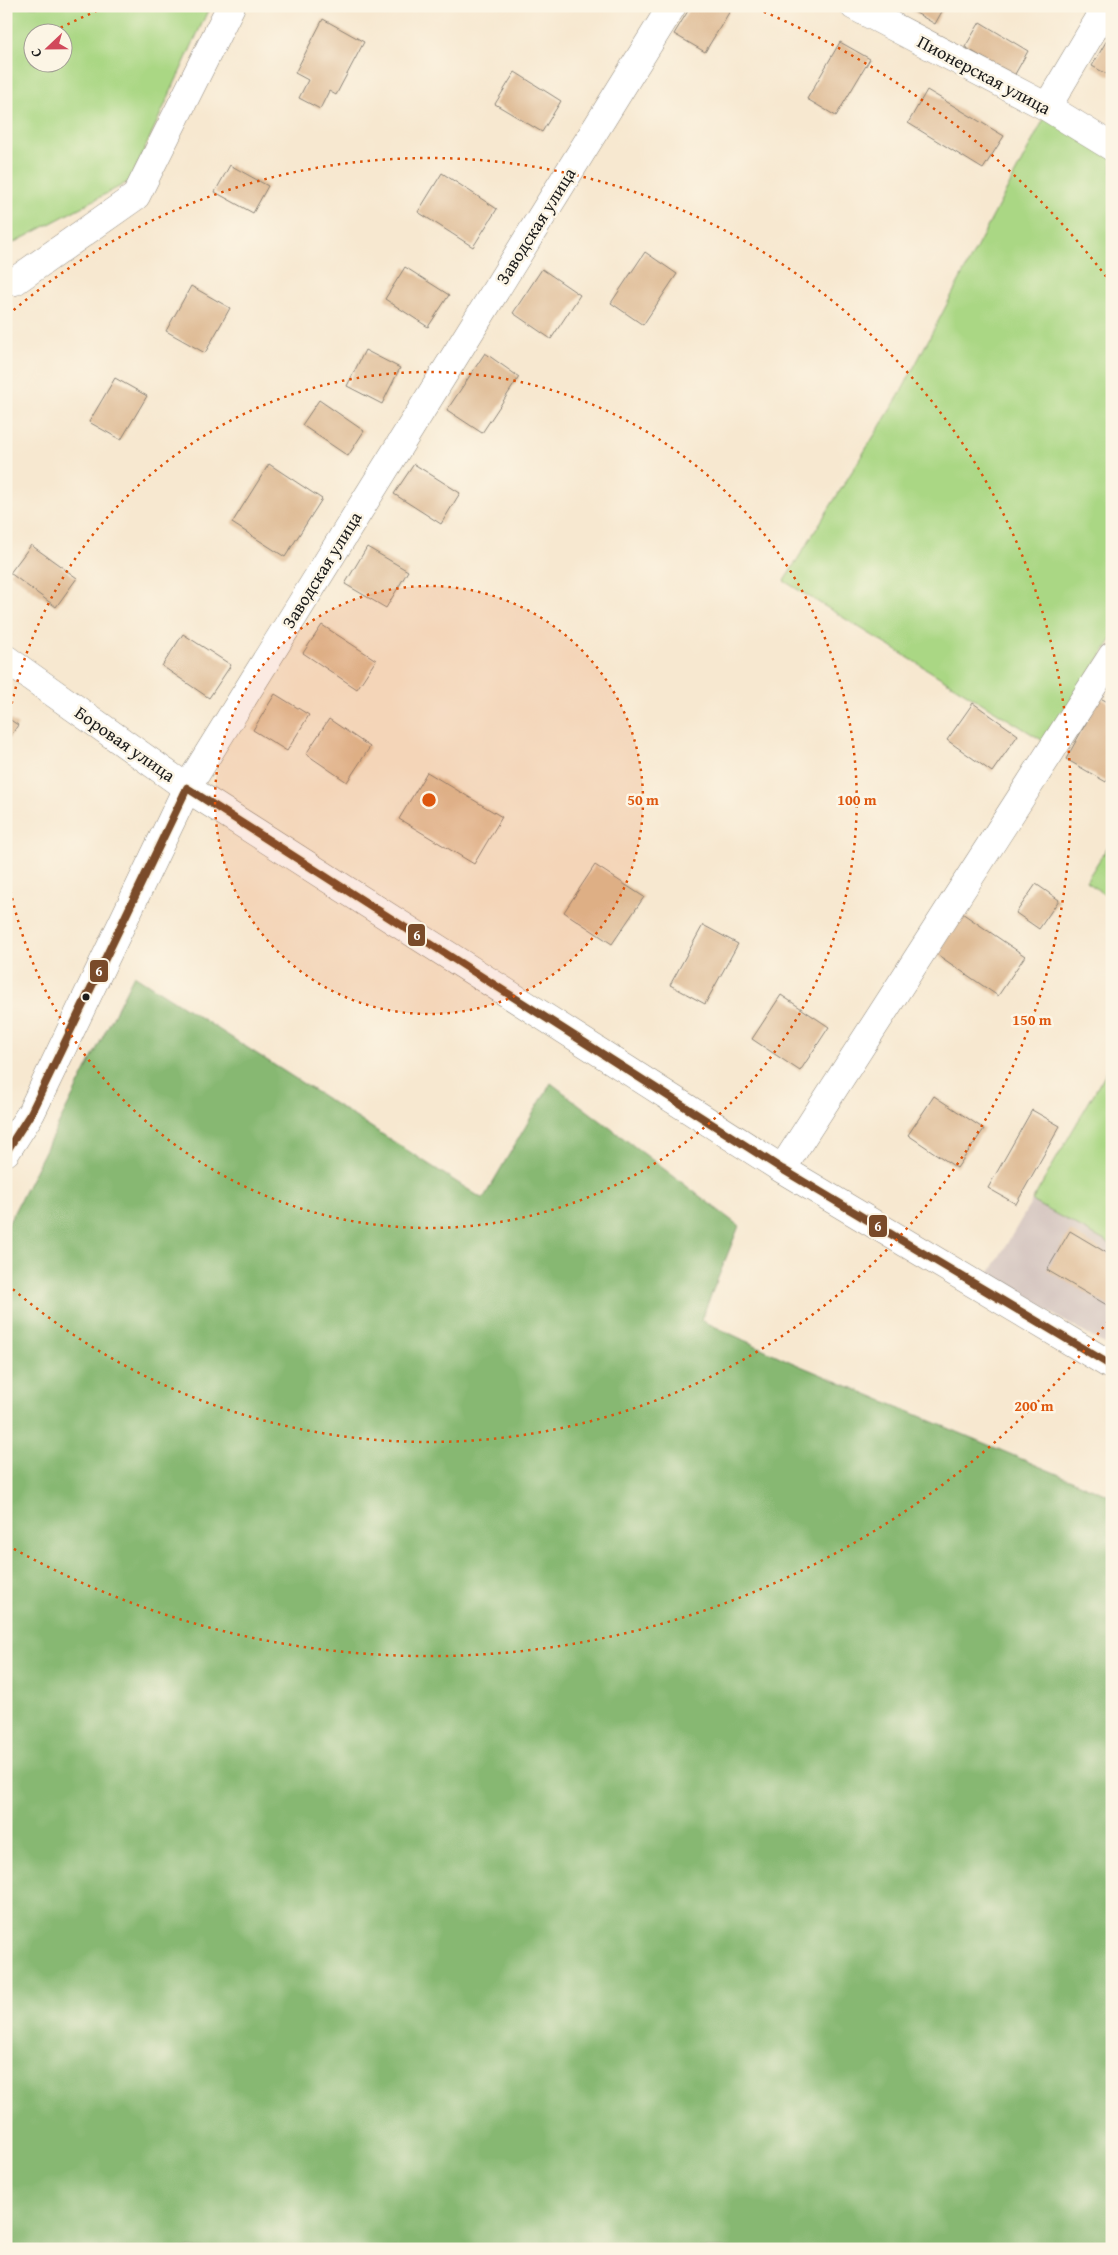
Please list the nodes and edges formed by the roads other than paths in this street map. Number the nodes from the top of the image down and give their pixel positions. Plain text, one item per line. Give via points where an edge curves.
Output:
1 (231, 6) edge
2 (672, 6) edge
3 (854, 6) edge
4 (1107, 6) edge
5 (1047, 107) junction
6 (1112, 147) edge
7 (6, 282) edge
8 (1112, 656) edge
9 (6, 660) edge
10 (187, 788) junction
11 (6, 1152) edge
12 (782, 1169) junction
13 (1112, 1366) edge

1 - 7 street via 136,196 15,281
2 - 10 street, Заводская улица
3 - 5 street, Пионерская улица
4 - 5 street
5 - 6 street, Пионерская улица
8 - 12 street
9 - 10 street, Боровая улица
10 - 11 street, Заводская улица via 31,1113
10 - 12 street, Боровая улица
12 - 13 street, Боровая улица

